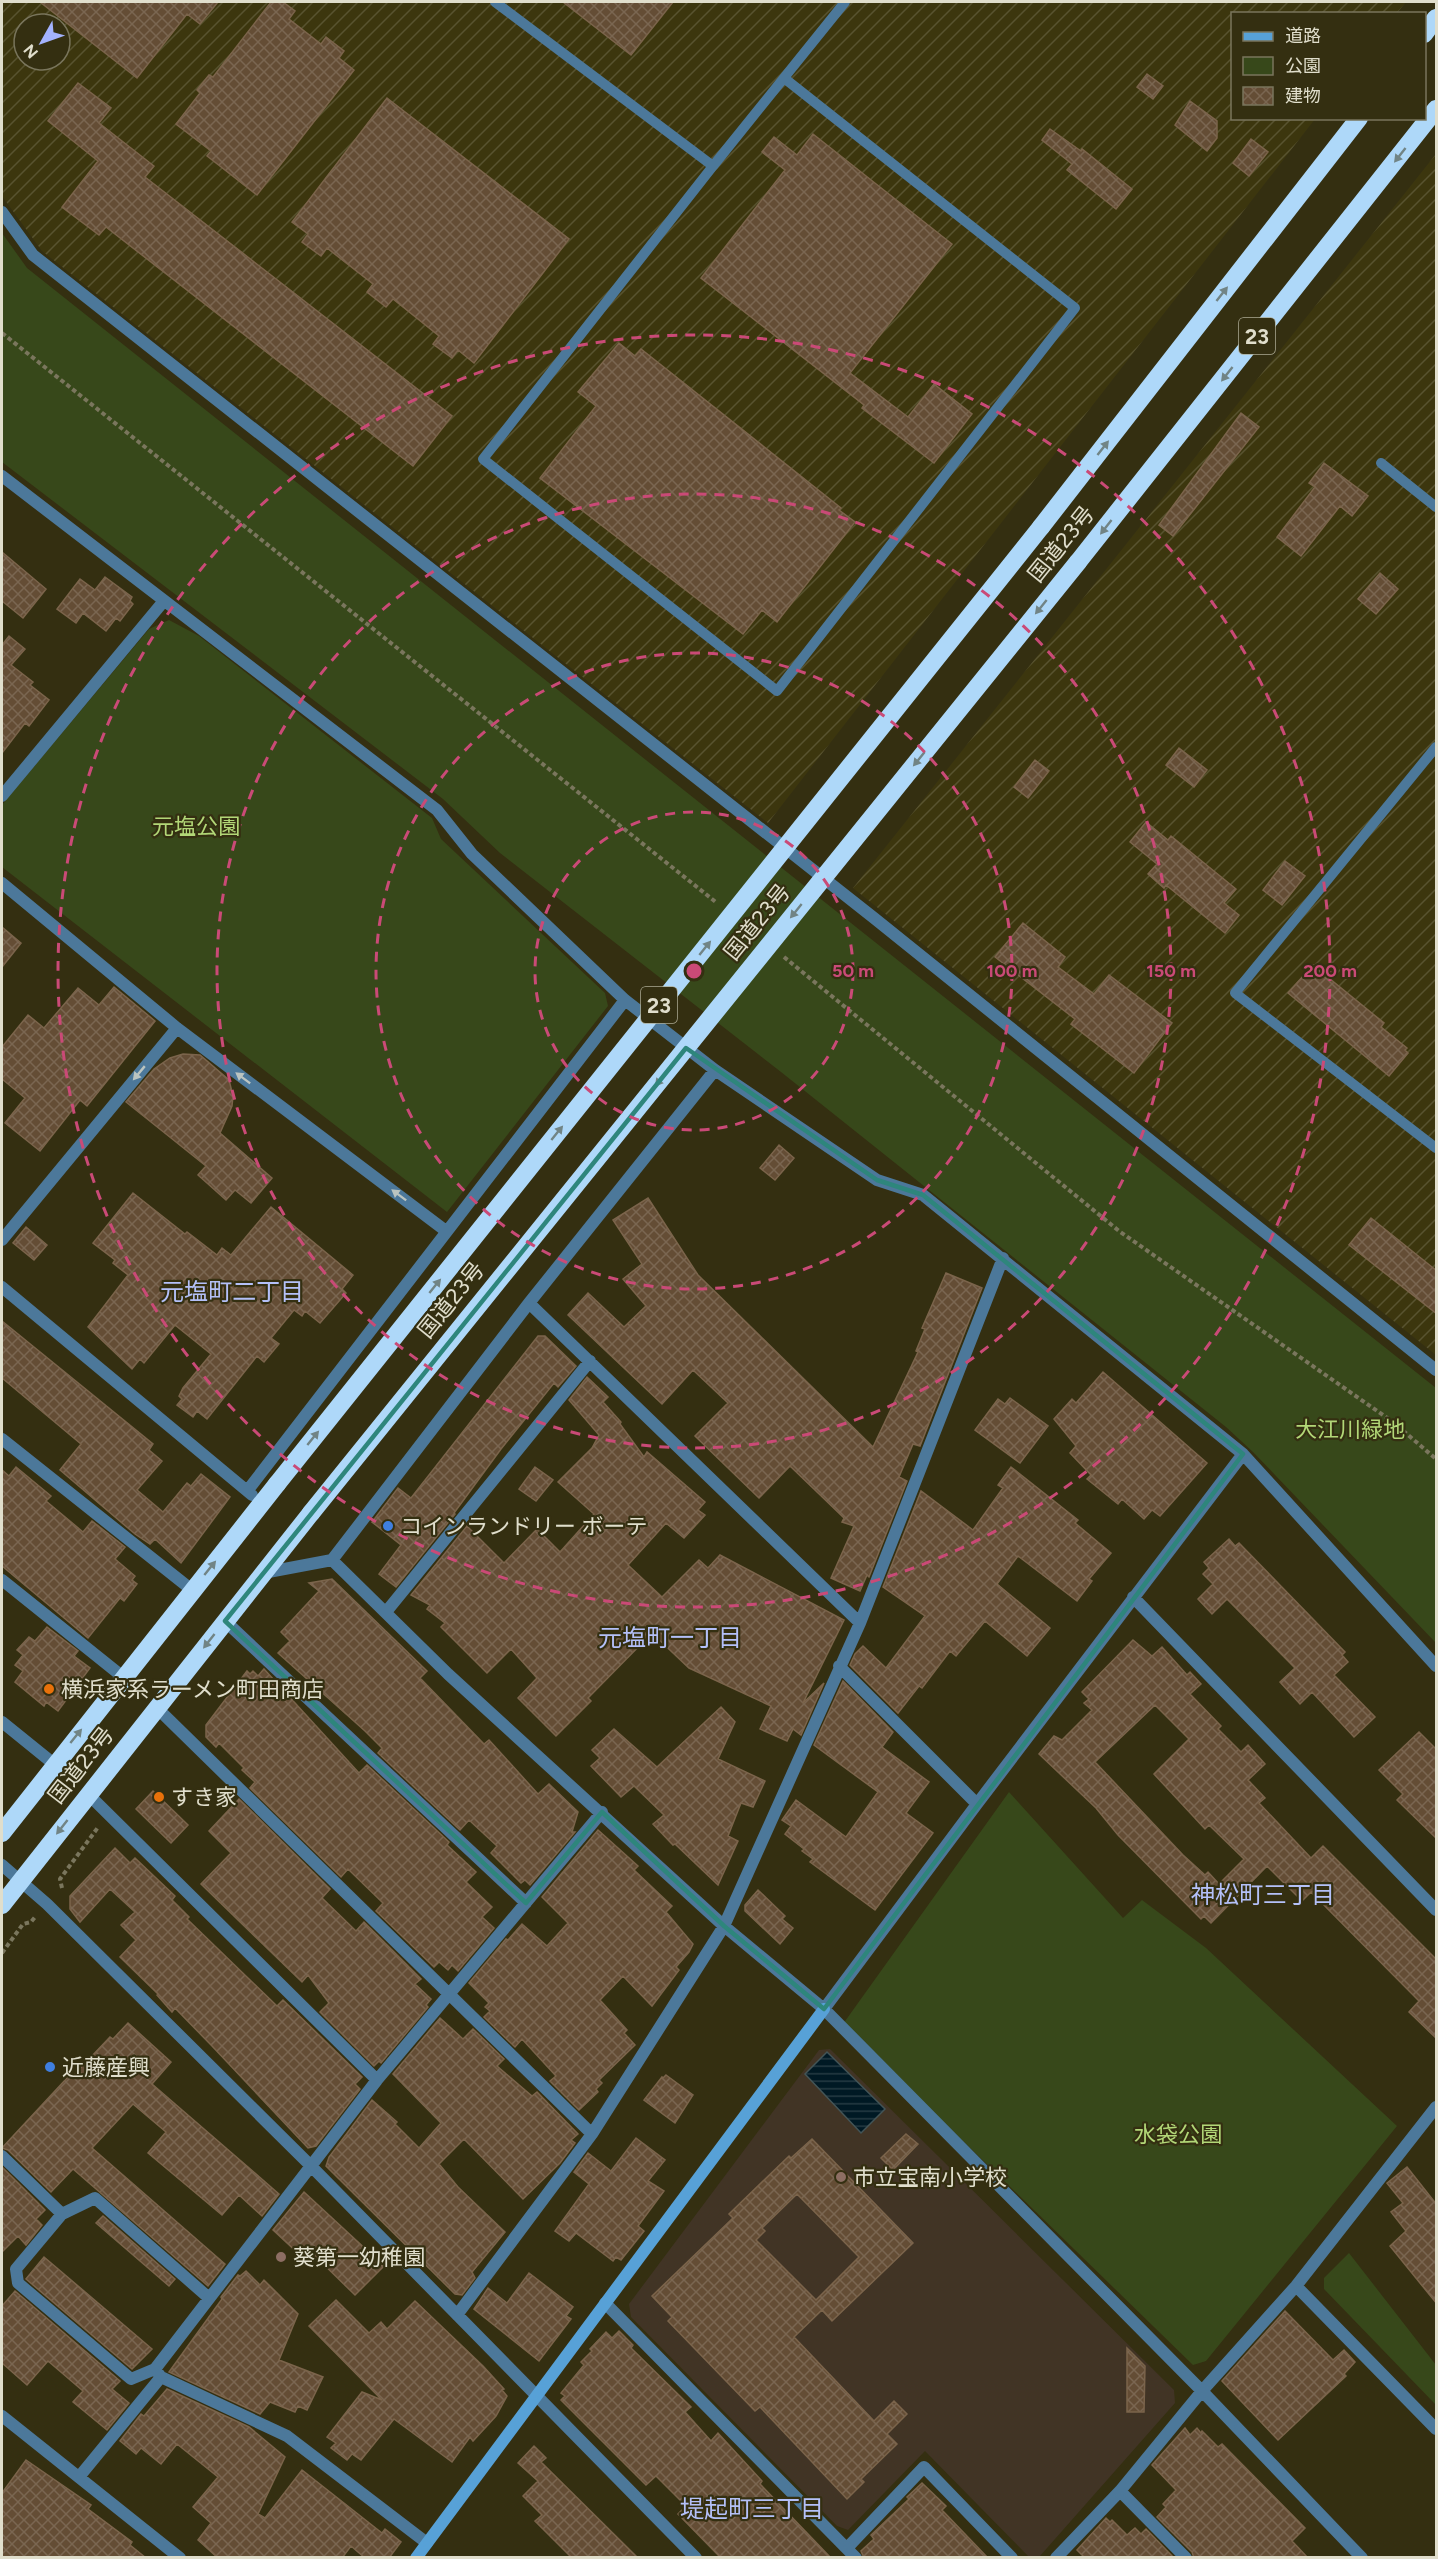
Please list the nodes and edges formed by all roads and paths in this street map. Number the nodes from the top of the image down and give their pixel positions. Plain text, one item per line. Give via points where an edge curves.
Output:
1 (495, 2) edge
2 (845, 2) edge
3 (1437, 18) edge
4 (1426, 33) edge
5 (784, 78) junction
6 (1437, 109) edge
7 (1357, 120) edge
8 (713, 166) junction
9 (2, 212) edge
10 (1381, 463) dead end
11 (2, 476) edge
12 (1437, 507) edge
13 (163, 602) junction
14 (1437, 747) edge
15 (2, 795) edge
16 (2, 884) edge
17 (625, 1000) junction
18 (177, 1028) junction
19 (715, 1070) junction
20 (1437, 1148) edge
21 (446, 1230) junction
22 (2, 1240) edge
23 (1003, 1258) junction
24 (2, 1287) edge
25 (529, 1303) junction
26 (590, 1361) junction
27 (1437, 1370) edge
28 (2, 1438) edge
29 (1242, 1454) junction
30 (248, 1490) junction
31 (260, 1505) junction
32 (332, 1560) junction
33 (263, 1573) junction
34 (2, 1580) edge
35 (192, 1590) junction
36 (1133, 1597) junction
37 (386, 1612) junction
38 (225, 1621) junction
39 (860, 1623) junction
40 (839, 1666) junction
41 (1437, 1666) edge
42 (123, 1677) junction
43 (156, 1707) junction
44 (2, 1722) edge
45 (54, 1764) junction
46 (88, 1794) junction
47 (976, 1804) junction
48 (602, 1812) junction
49 (108, 1813) junction
50 (2, 1833) edge
51 (2, 1865) edge
52 (20, 1881) junction
53 (62, 1888) dead end
54 (526, 1903) junction
55 (2, 1905) edge
56 (1437, 1910) edge
57 (36, 1916) dead end
58 (724, 1926) junction
59 (2, 1953) edge
60 (450, 1994) junction
61 (824, 2009) junction
62 (377, 2080) junction
63 (1437, 2107) edge
64 (592, 2134) junction
65 (2, 2156) edge
66 (310, 2165) junction
67 (62, 2214) junction
68 (1296, 2286) junction
69 (209, 2298) junction
70 (605, 2303) junction
71 (457, 2315) junction
72 (158, 2373) junction
73 (1202, 2391) junction
74 (537, 2395) junction
75 (2, 2416) edge
76 (1437, 2429) edge
77 (79, 2478) junction
78 (1120, 2491) junction
79 (427, 2542) junction
80 (851, 2553) edge
81 (180, 2558) edge
82 (416, 2558) edge
83 (696, 2558) edge
84 (1012, 2558) edge
85 (1056, 2558) edge
86 (1186, 2558) edge
87 (1362, 2558) edge

1 - 8 lane
2 - 5 lane
3 - 4 highway
5 - 8 lane
5 - 8 lane via 1075,308 777,691 483,459
6 -> 33 highway, 国道23号 / 23, bridge via 1078,562
31 -> 7 highway, 国道23号 / 23, bridge via 1041,527
9 - 27 street via 33,255 874,918
10 - 12 lane
11 - 13 street
13 - 15 street
13 - 17 street via 437,810 472,854
14 - 20 lane via 1235,993
16 - 18 street
17 - 19 street
17 - 21 street
21 -> 18 street
18 -> 22 street
19 - 23 street via 877,1180 923,1195
19 - 25 street
21 - 30 street
23 - 29 street
23 - 39 street
24 - 30 street
25 - 26 street
25 - 32 street
26 - 37 street
26 - 39 street
28 - 35 street
29 - 36 street
29 - 41 street
30 - 31 street
35 -> 31 highway, 国道23号 / 23
32 - 33 street
32 - 37 street
33 - 38 highway, 国道23号 / 23
34 - 42 street
35 - 42 highway, 国道23号 / 23
36 - 47 street
36 - 56 street
37 - 48 street via 448,1674
38 -> 43 highway, 国道23号 / 23
38 - 54 street
39 - 40 street
40 - 47 street
40 - 58 street
45 -> 42 highway, 国道23号 / 23
43 - 46 highway, 国道23号 / 23
43 - 60 street
44 - 45 street
45 - 50 highway, 国道23号 / 23
46 - 49 street
46 -> 52 highway, 国道23号 / 23
47 - 61 street
48 - 54 street
48 - 58 street
49 - 53 path via 60,1879
49 - 62 street
51 - 52 street
52 - 55 highway, 国道23号 / 23
52 - 66 street
54 - 60 street
57 - 59 path via 23,1924
58 - 61 street
58 - 64 street
60 - 62 street
60 - 64 street
61 - 70 street
61 - 73 street
62 - 66 street
63 - 68 street
64 - 71 street
65 - 67 street
66 - 69 street
66 - 71 street
67 - 69 street via 94,2198
67 - 72 street via 16,2269 18,2283 131,2379
68 - 73 street
68 - 76 street
69 - 72 street
70 - 74 street
70 - 80 street
71 - 74 street
72 - 77 street
72 - 79 street via 287,2436
73 - 78 street
73 - 87 street
74 - 79 street
74 - 83 street
75 - 77 street
77 - 81 street
78 - 85 street
78 - 86 street
79 - 82 street
80 - 84 street via 924,2467

